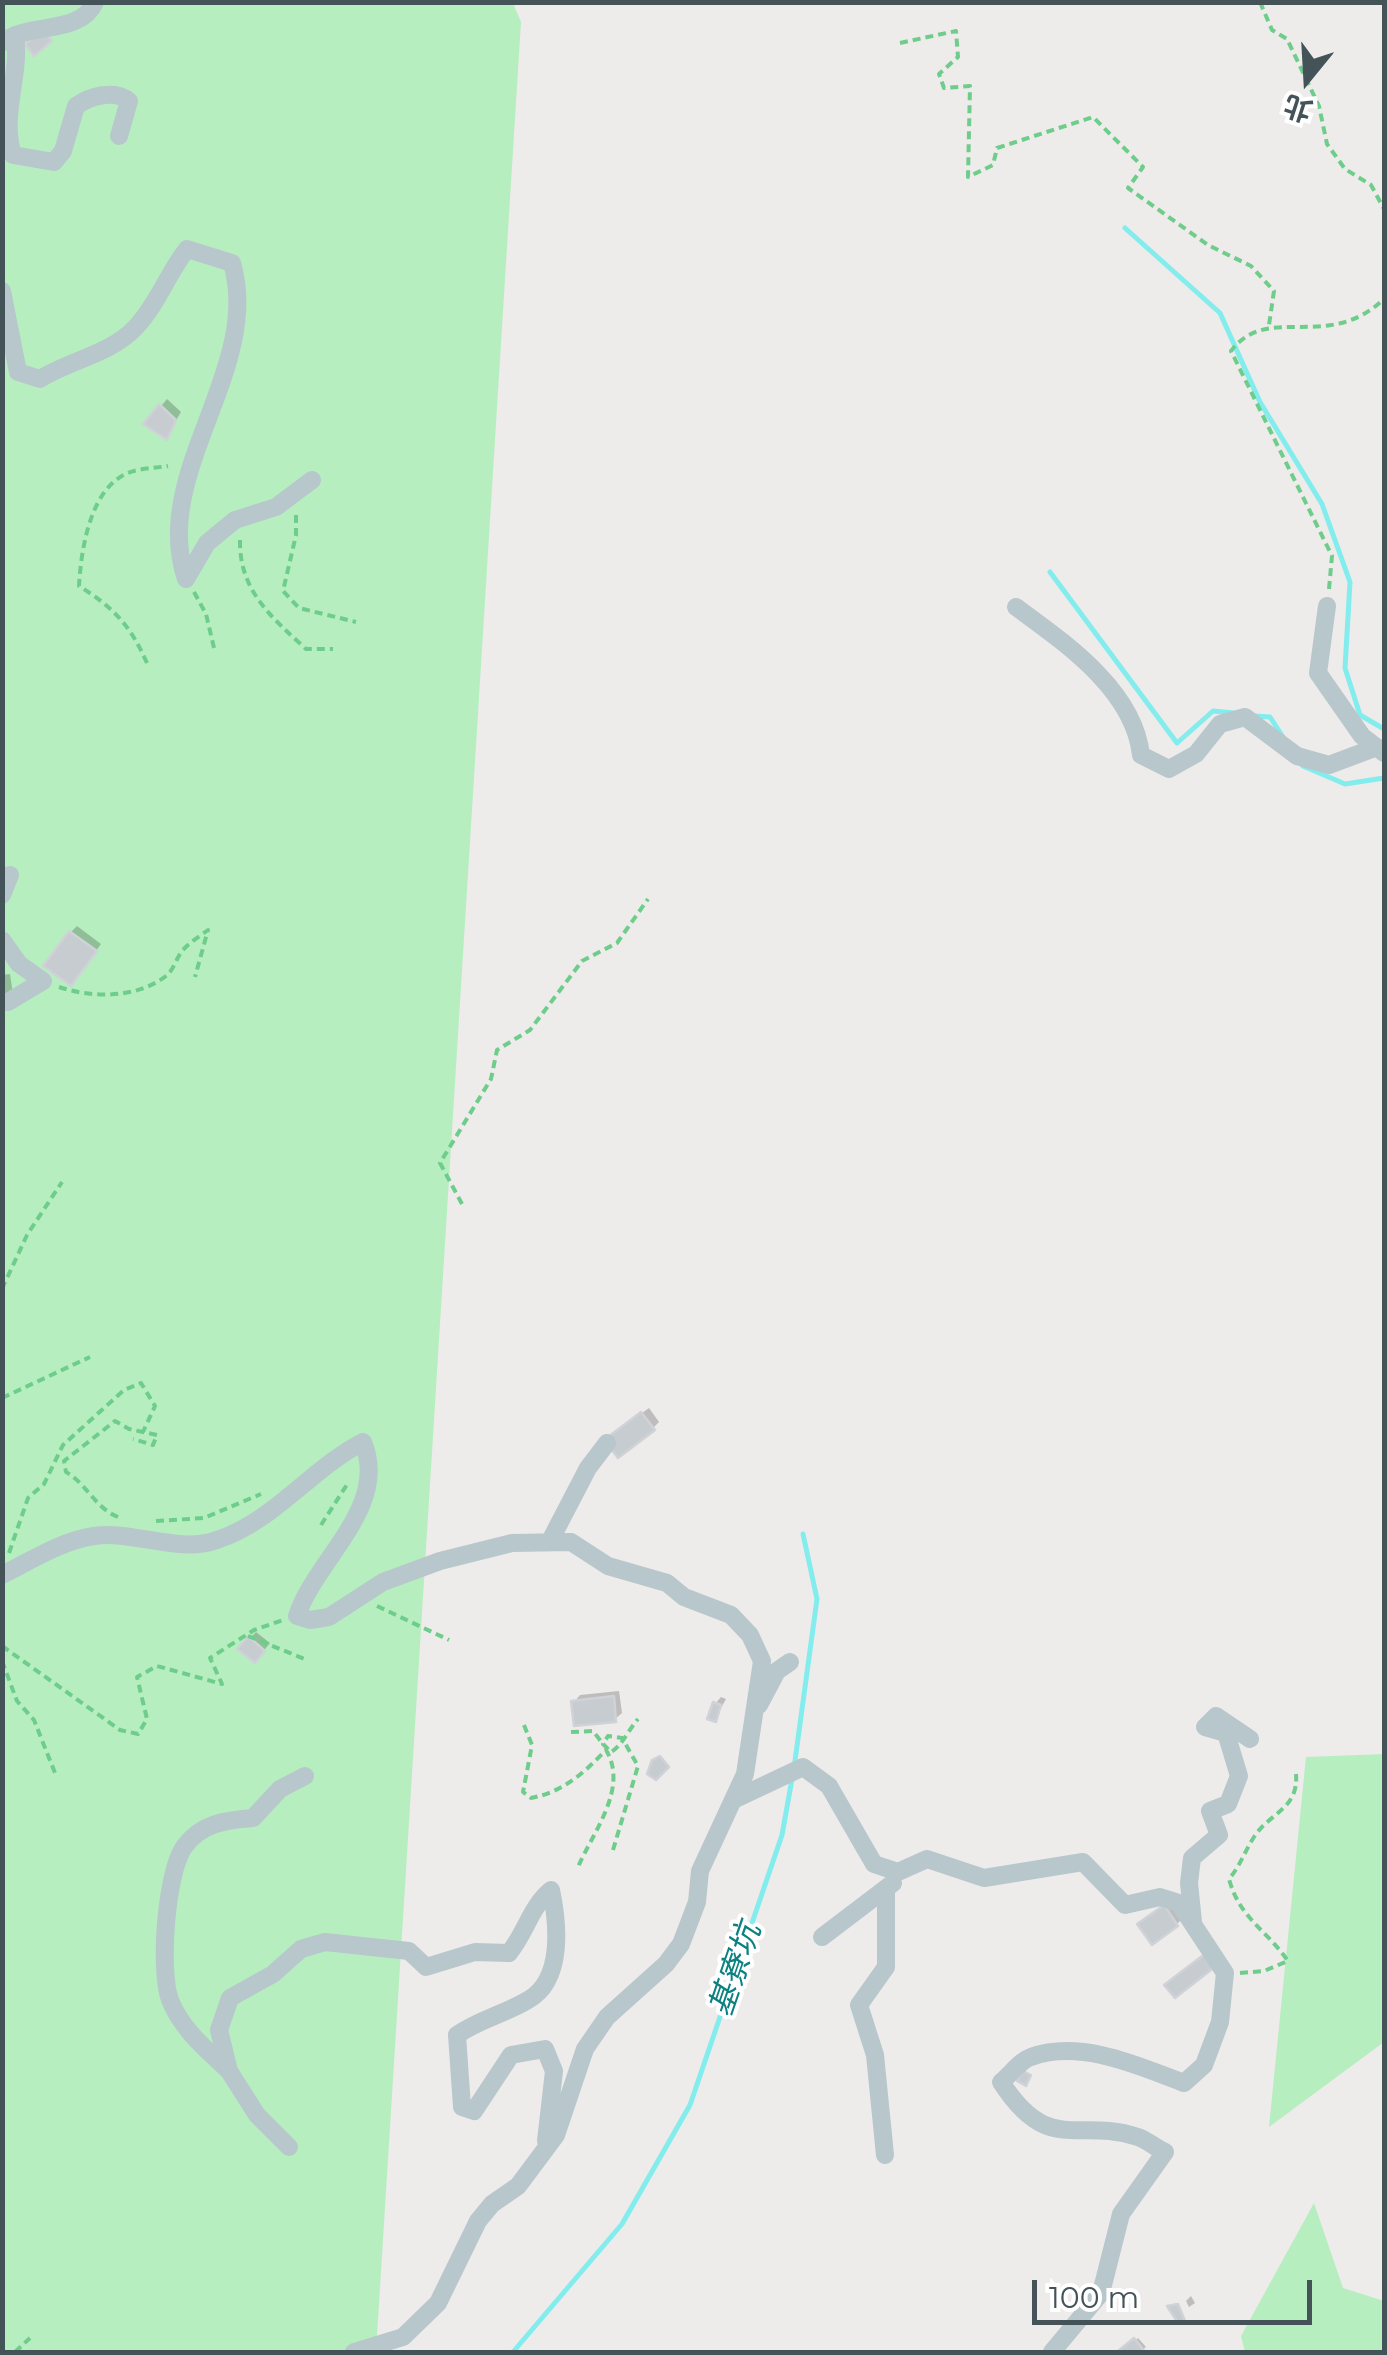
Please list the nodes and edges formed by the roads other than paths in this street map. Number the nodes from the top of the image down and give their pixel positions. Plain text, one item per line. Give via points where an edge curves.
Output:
1 (95, 2) edge
2 (9, 39) edge
3 (119, 136) dead end
4 (8, 162) edge
5 (2, 291) edge
6 (312, 480) dead end
7 (1327, 606) road end
8 (1016, 607) dead end
9 (1381, 750) edge
10 (2, 878) edge
11 (2, 894) edge
12 (2, 940) edge
13 (8, 1002) dead end
14 (607, 1444) dead end
15 (550, 1541) junction
16 (3, 1575) edge
17 (790, 1662) dead end
18 (754, 1712) junction
19 (1250, 1739) dead end
20 (305, 1776) dead end
21 (733, 1800) junction
22 (917, 1864) junction
23 (886, 1888) junction
24 (1193, 1922) junction
25 (822, 1938) dead end
26 (229, 2071) junction
27 (290, 2148) dead end
28 (545, 2152) junction
29 (885, 2154) dead end
30 (354, 2352) edge
31 (1052, 2352) edge

1 - 2 street via 79,19
2 - 4 street via 18,52 4,97
3 - 4 street via 129,102 117,94 101,96 76,106 54,162
5 - 6 street via 18,372 40,379 134,330 187,249 232,263 240,290 238,326 188,482 176,550 186,579 207,543
7 - 9 street via 1318,672 1362,736
8 - 9 street via 1084,658 1139,733 1141,756 1170,769 1196,754 1220,724 1245,717 1297,756 1329,765
10 - 11 street via 10,876
12 - 13 street via 42,982
14 - 15 street
15 - 16 street via 440,1560 364,1592 329,1617 296,1616 356,1519 368,1462 364,1442 216,1541 98,1535 66,1543
15 - 18 street via 572,1542 608,1566 667,1582 684,1597 732,1615 762,1661
17 - 18 street via 777,1670
18 - 21 street via 745,1774
19 - 24 street via 1216,1716 1205,1727 1226,1732 1239,1776 1228,1804 1210,1811 1218,1835 1192,1858
20 - 26 street via 280,1789 252,1818 215,1822 183,1848 166,1916 168,1996 186,2030
21 - 22 street via 804,1766 829,1786 874,1864 898,1872
21 - 28 street via 700,1871 681,1944 606,2017 585,2049
22 - 23 street
22 - 24 street via 927,1860 984,1878 1083,1862 1125,1906 1160,1897 1178,1904
23 - 25 street
23 - 29 street via 886,1968 859,2006 875,2054
24 - 31 street via 1225,1974 1215,2036 1204,2065 1184,2083 1085,2052 1030,2057 1001,2082 1017,2106 1058,2132 1136,2136 1165,2152 1121,2214 1101,2293
26 - 27 street via 257,2115
26 - 28 street via 219,2030 230,1998 301,1949 336,1941 409,1952 426,1967 475,1952 509,1953 528,1929 536,1902 551,1890 554,1964 532,1999 456,2035 462,2107 474,2111 511,2055 545,2049 554,2071
28 - 30 street via 478,2221 438,2303 403,2337

